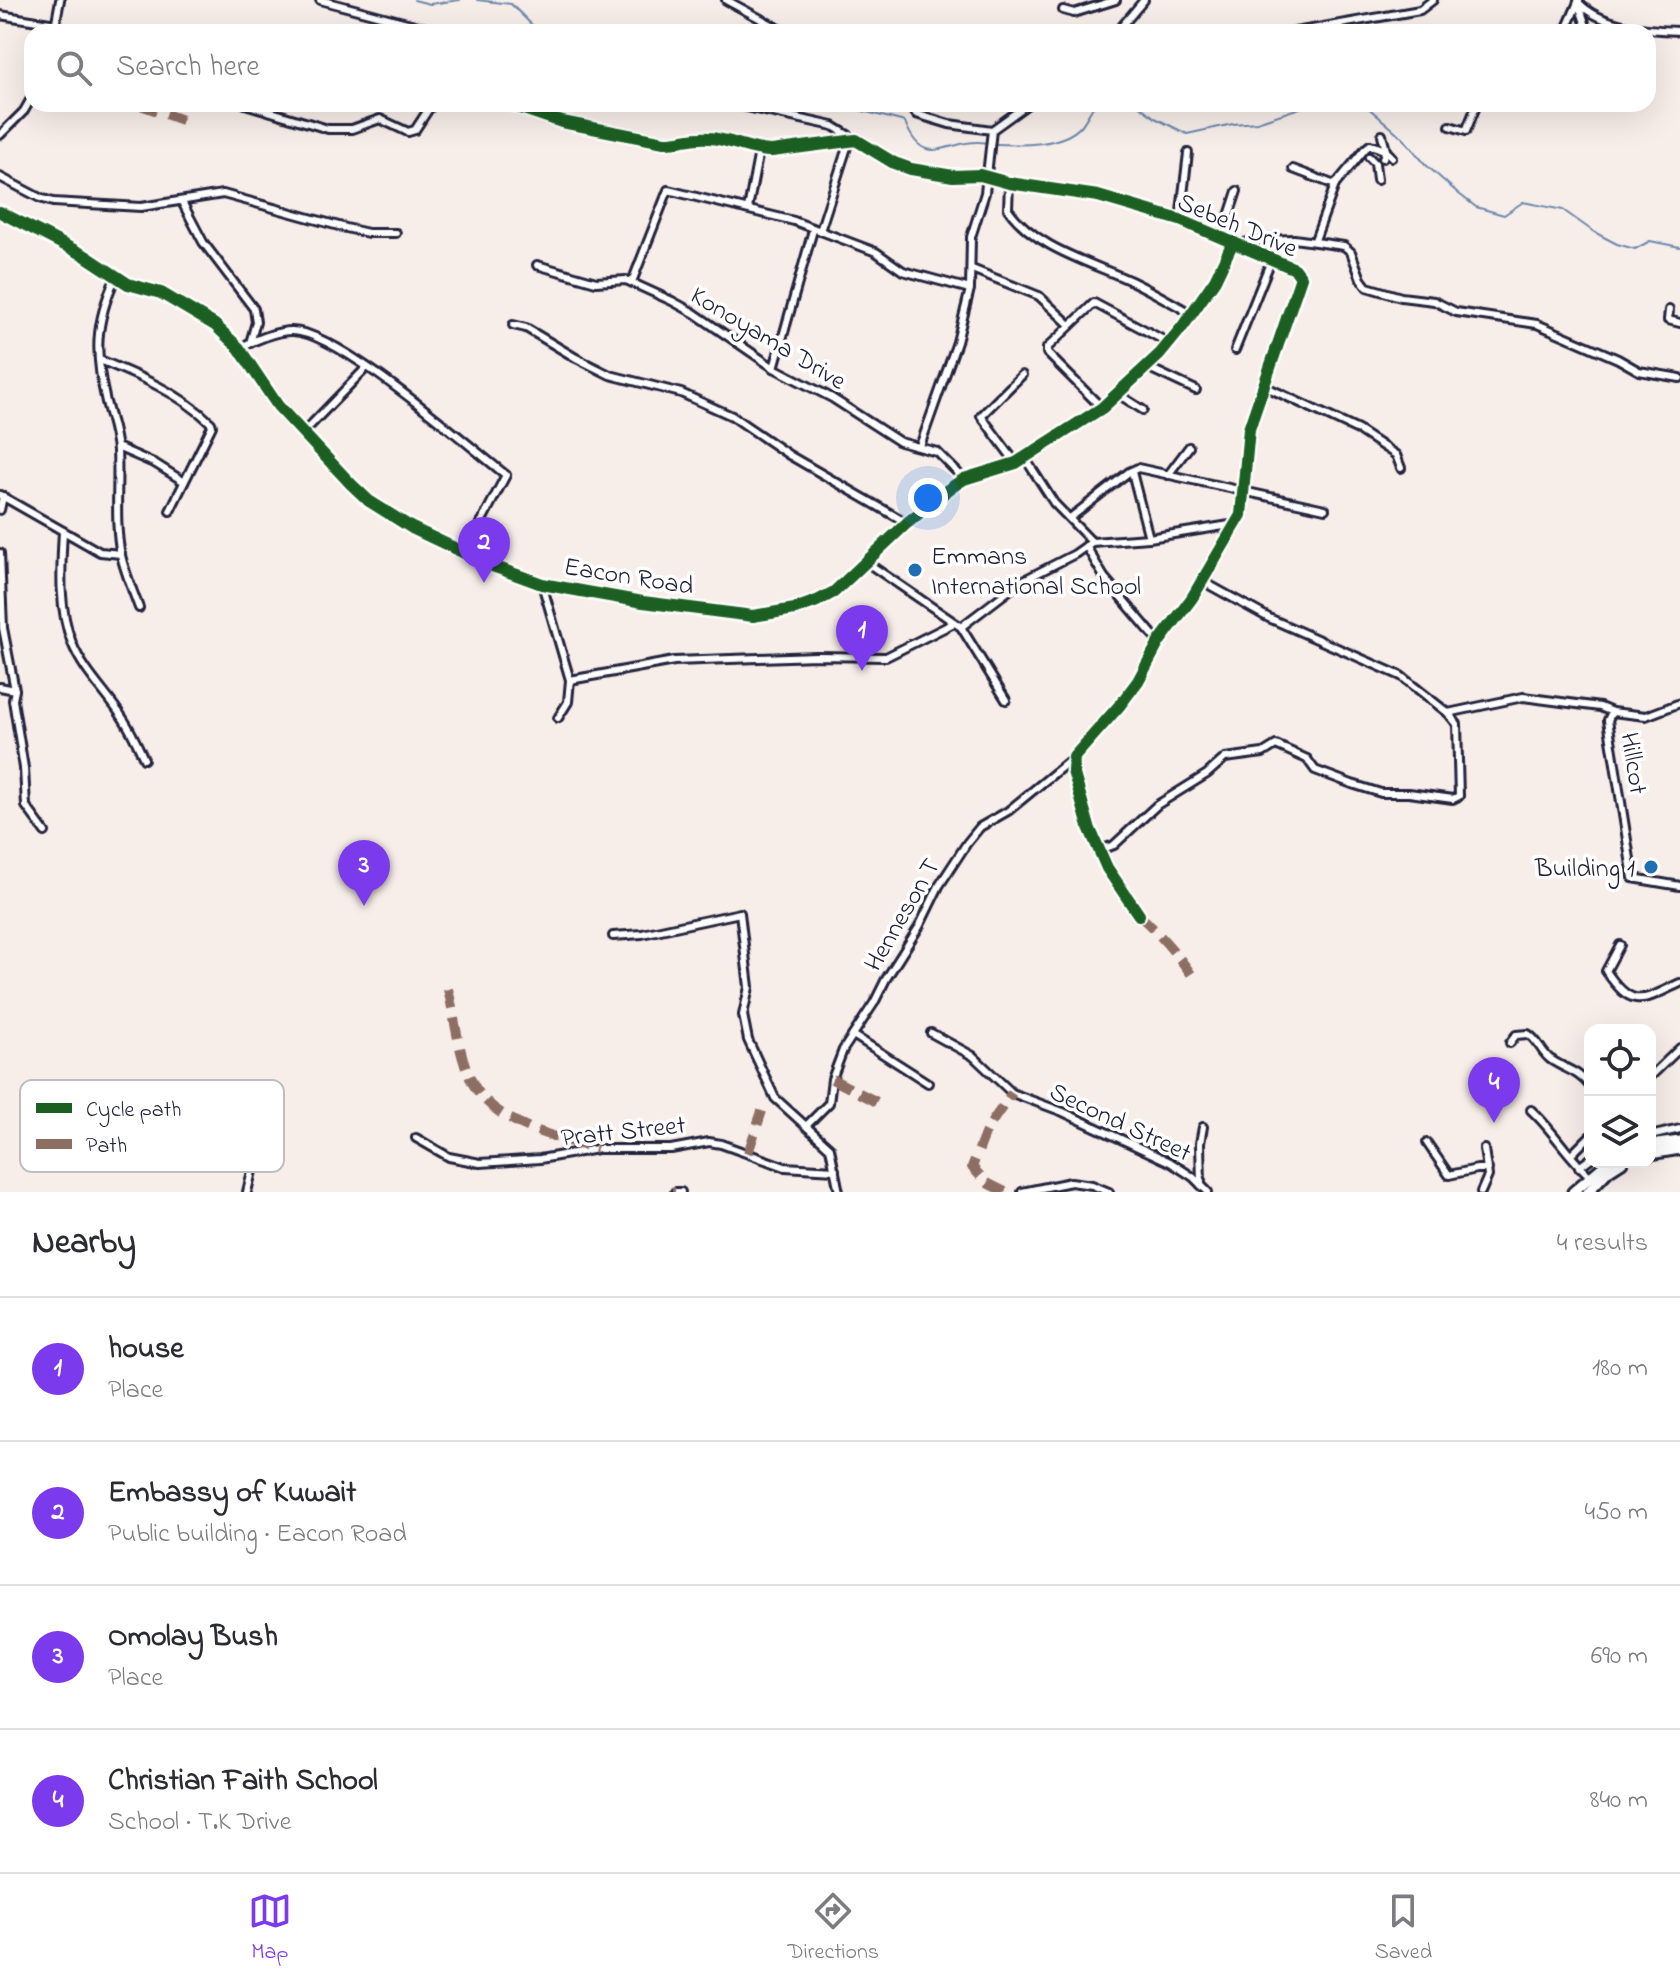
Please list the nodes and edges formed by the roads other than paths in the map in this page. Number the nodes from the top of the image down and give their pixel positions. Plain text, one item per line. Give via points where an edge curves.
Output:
1 (60, 0) edge
2 (320, 0) edge
3 (726, 0) edge
4 (1116, 0) edge
5 (1144, 0) edge
6 (1433, 0) edge
7 (1578, 2) edge
8 (1063, 10) dead end
9 (0, 15) edge
10 (38, 24) edge
11 (56, 24) edge
12 (412, 24) edge
13 (770, 24) edge
14 (1124, 24) edge
15 (1342, 24) edge
16 (1568, 24) edge
17 (1585, 24) edge
18 (1622, 24) edge
19 (1656, 29) edge
20 (1680, 31) edge
21 (24, 111) edge
22 (272, 112) edge
23 (427, 112) edge
24 (533, 112) edge
25 (769, 112) edge
26 (915, 112) edge
27 (1018, 112) edge
28 (1474, 112) edge
29 (1450, 126) dead end
30 (992, 134) junction
31 (0, 135) edge
32 (1382, 135) dead end
33 (853, 140) junction
34 (759, 151) junction
35 (1188, 153) dead end
36 (1369, 157) dead end
37 (1392, 157) dead end
38 (1293, 169) dead end
39 (0, 177) edge
40 (987, 177) junction
41 (1009, 183) junction
42 (1335, 185) junction
43 (1237, 191) dead end
44 (182, 202) junction
45 (748, 209) junction
46 (0, 212) edge
47 (1180, 220) junction
48 (817, 230) junction
49 (396, 233) dead end
50 (1222, 237) junction
51 (1315, 240) junction
52 (1236, 243) junction
53 (1272, 258) junction
54 (537, 265) dead end
55 (972, 269) junction
56 (116, 276) junction
57 (632, 282) junction
58 (970, 289) junction
59 (1669, 310) dead end
60 (1192, 314) junction
61 (1680, 323) edge
62 (513, 325) dead end
63 (1070, 325) junction
64 (249, 343) junction
65 (1169, 343) junction
66 (239, 348) junction
67 (1235, 350) dead end
68 (100, 360) junction
69 (1147, 367) junction
70 (366, 368) junction
71 (774, 368) junction
72 (1022, 375) dead end
73 (1680, 378) edge
74 (1262, 385) junction
75 (1196, 390) dead end
76 (1118, 394) junction
77 (1102, 408) junction
78 (1143, 410) dead end
79 (303, 433) junction
80 (920, 446) junction
81 (117, 447) junction
82 (1189, 447) dead end
83 (1025, 458) junction
84 (1016, 463) junction
85 (1401, 468) dead end
86 (1132, 472) junction
87 (1168, 475) junction
88 (964, 479) junction
89 (183, 481) junction
90 (1242, 490) junction
91 (1, 496) edge
92 (1325, 509) dead end
93 (0, 510) edge
94 (170, 511) dead end
95 (1070, 518) junction
96 (907, 523) junction
97 (1236, 524) junction
98 (63, 531) junction
99 (1149, 538) junction
100 (1089, 544) junction
101 (0, 553) edge
102 (465, 553) junction
103 (121, 554) junction
104 (866, 562) junction
105 (1202, 581) junction
106 (542, 584) junction
107 (139, 608) dead end
108 (958, 625) junction
109 (1159, 642) junction
110 (570, 680) junction
111 (0, 687) edge
112 (15, 690) junction
113 (1006, 700) dead end
114 (1680, 703) edge
115 (1612, 712) junction
116 (1448, 713) junction
117 (558, 718) dead end
118 (1074, 757) junction
119 (144, 759) dead end
120 (45, 832) dead end
121 (1100, 850) junction
122 (1680, 886) edge
123 (1139, 915) dead end
124 (613, 936) dead end
125 (1620, 945) dead end
126 (1680, 983) edge
127 (931, 1033) dead end
128 (853, 1035) junction
129 (1510, 1043) dead end
130 (1680, 1048) edge
131 (1656, 1071) edge
132 (1584, 1080) edge
133 (928, 1083) dead end
134 (1531, 1110) dead end
135 (807, 1125) junction
136 (1203, 1127) dead end
137 (1680, 1129) edge
138 (1656, 1135) edge
139 (416, 1138) dead end
140 (1680, 1141) edge
141 (1584, 1142) edge
142 (1427, 1143) dead end
143 (1656, 1144) edge
144 (1484, 1149) dead end
145 (1680, 1149) edge
146 (1656, 1153) edge
147 (1571, 1155) junction
148 (1584, 1163) edge
149 (1579, 1167) junction
150 (1600, 1168) edge
151 (1613, 1168) edge
152 (1488, 1169) junction
153 (835, 1170) junction
154 (252, 1172) edge
155 (1590, 1176) junction
156 (1201, 1185) junction
157 (247, 1192) edge
158 (675, 1192) edge
159 (681, 1192) edge
160 (839, 1192) edge
161 (1022, 1192) edge
162 (1109, 1192) edge
163 (1208, 1192) edge
164 (1481, 1192) edge
165 (1573, 1192) edge
166 (1588, 1192) edge

1 - 11 street
2 - 12 street
3 - 13 street
4 - 8 street via 1074,13
5 - 14 street
6 - 15 street via 1420,10
7 - 16 street
7 - 17 street
7 - 18 street
9 - 10 street
19 - 20 street
21 - 31 street
22 - 23 street via 328,129 352,129 380,119 408,132
24 - 34 street via 645,140 680,143 706,137
25 - 33 street, Sebeh Drive via 833,126
26 - 30 street
27 - 30 street
28 - 29 street via 1466,131
30 - 40 street
32 - 36 street via 1386,150 1378,177
33 - 34 street
33 - 40 street, Sebeh Drive via 911,169
33 - 48 street
34 - 45 street
35 - 47 street
37 - 42 street via 1367,146
38 - 42 street
39 - 44 street via 53,202 128,208
40 - 41 street, Sebeh Drive
40 - 55 street via 971,237
41 - 47 street, Sebeh Drive via 1098,196
41 - 60 street via 1008,209 1017,221 1073,257
42 - 51 street
43 - 50 street
44 - 49 street via 223,194 368,233
44 - 64 street via 203,242 254,309
45 - 48 street
45 - 57 street via 668,190
46 - 56 street, Eacon Road
47 - 50 street, Sebeh Drive
48 - 58 street via 876,252 903,271
48 - 71 street
50 - 52 street, Sebeh Drive
51 - 52 street
51 - 73 street via 1348,248 1367,287 1434,301 1456,312 1537,324 1639,371
52 - 53 street, Sebeh Drive
52 - 60 street, Eacon Road
53 - 67 street
53 - 74 street, Sebeh Drive via 1301,277
54 - 57 street, Konoyama Drive via 596,282
55 - 58 street
55 - 63 street via 1039,296
56 - 66 street, Eacon Road via 186,307
56 - 68 street via 98,327
57 - 71 street, Konoyama Drive via 694,313
58 - 80 street
59 - 61 street via 1668,320
60 - 65 street, Eacon Road
62 - 96 street via 610,375 681,393 732,416
63 - 65 street via 1094,303
63 - 77 street via 1047,353
64 - 66 street
64 - 70 street via 288,331 304,333
65 - 69 street, Eacon Road
66 - 79 street, Eacon Road
68 - 81 street
68 - 89 street via 177,397 211,423
69 - 75 street
69 - 76 street, Eacon Road
70 - 79 street
70 - 102 street via 506,475
71 - 80 street, Konoyama Drive via 900,442
72 - 84 street via 981,416
74 - 85 street via 1358,430 1396,455
74 - 90 street, Sebeh Drive via 1249,429
76 - 77 street, Eacon Road
76 - 78 street
77 - 83 street, Eacon Road
79 - 102 street, Eacon Road via 369,501
80 - 88 street, Konoyama Drive via 937,452
81 - 89 street
81 - 103 street
82 - 87 street
83 - 84 street, Eacon Road
83 - 95 street
84 - 88 street, Eacon Road
86 - 87 street via 1138,468
86 - 95 street
86 - 99 street
87 - 90 street
88 - 96 street, Eacon Road
89 - 94 street
90 - 92 street
90 - 97 street, Sebeh Drive
91 - 93 street
91 - 98 street
95 - 100 street
96 - 104 street, Eacon Road
97 - 99 street
97 - 105 street, Sebeh Drive
98 - 103 street via 100,552
98 - 119 street via 63,610 72,644
99 - 100 street
100 - 108 street
100 - 109 street via 1104,577
101 - 112 street via 3,628
102 - 106 street, Eacon Road
103 - 107 street
104 - 106 street, Eacon Road via 817,601 753,616
104 - 108 street
105 - 109 street, Sebeh Drive
105 - 116 street via 1269,618 1401,676
106 - 110 street
108 - 110 street via 886,657 674,661
108 - 113 street
109 - 118 street, Sebeh Drive via 1120,705
110 - 117 street via 568,702
111 - 112 street
112 - 120 street via 26,806
114 - 115 street, Hillcot via 1646,716
115 - 116 street via 1523,697
115 - 122 street, Hillcot via 1608,720 1630,871 1633,878
116 - 121 street via 1457,724 1459,796 1453,799 1381,793 1315,770 1307,759 1276,745 1263,753 1225,758 1157,805 1114,845
118 - 121 street via 1075,783
118 - 128 street, Henneson T via 980,827 967,843
121 - 123 street
124 - 135 street via 740,913 749,987 743,1015 748,1040 775,1098
125 - 126 street via 1606,971 1631,998 1641,1000
127 - 156 street, Second Street via 973,1056 1012,1093 1170,1162
128 - 133 street
128 - 135 street, Henneson T via 835,1069 829,1103
129 - 132 street via 1516,1035 1528,1034 1550,1059
130 - 131 street
134 - 147 street
135 - 153 street via 830,1148
136 - 156 street
137 - 138 street
139 - 153 street, Pratt Street via 449,1157 480,1163 709,1142 785,1167
140 - 143 main road
141 - 147 street
142 - 152 street via 1449,1175
144 - 152 street
145 - 146 main road
147 - 149 street
148 - 149 street
149 - 155 street
150 - 155 main road
151 - 166 main road
152 - 164 street
153 - 160 street
154 - 157 street
155 - 165 main road
156 - 163 street, Second Street
158 - 159 street
161 - 162 street via 1071,1182

